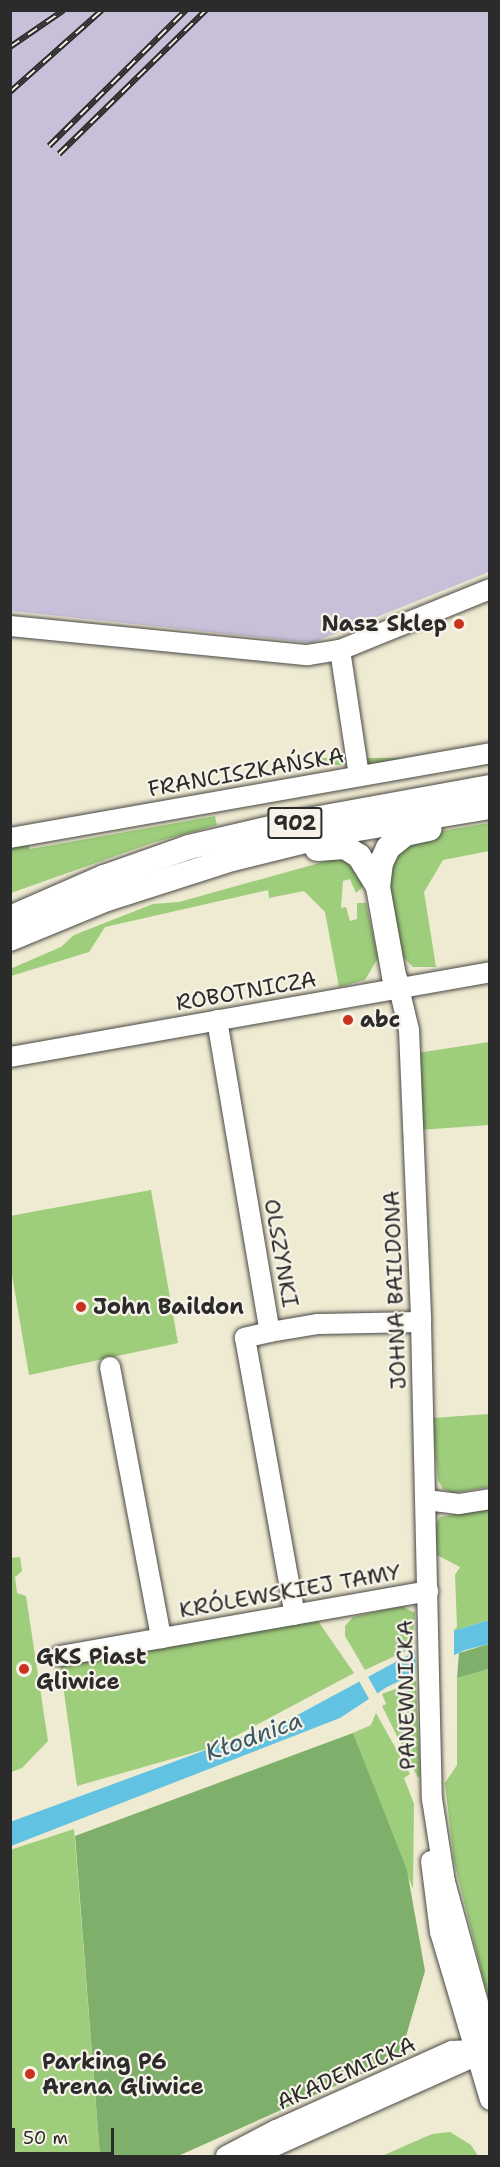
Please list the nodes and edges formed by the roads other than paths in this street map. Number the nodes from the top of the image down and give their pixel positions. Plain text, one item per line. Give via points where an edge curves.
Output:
1 (489, 590) edge
2 (10, 627) edge
3 (340, 650) junction
4 (489, 753) edge
5 (359, 776) junction
6 (489, 788) edge
7 (489, 807) edge
8 (489, 813) edge
9 (10, 838) edge
10 (232, 859) junction
11 (104, 877) junction
12 (378, 886) junction
13 (10, 902) edge
14 (10, 918) edge
15 (10, 939) edge
16 (489, 972) edge
17 (399, 988) junction
18 (217, 1020) junction
19 (10, 1057) edge
20 (421, 1322) junction
21 (270, 1332) junction
22 (110, 1367) dead end
23 (489, 1499) edge
24 (426, 1500) junction
25 (428, 1599) junction
26 (295, 1615) junction
27 (161, 1638) junction
28 (60, 1656) dead end
29 (432, 1798) junction
30 (464, 2019) junction
31 (484, 2050) edge
32 (452, 2051) junction
33 (445, 2073) junction
34 (487, 2091) edge
35 (226, 2157) edge
36 (252, 2157) edge

1 - 3 street
2 - 3 street via 289,654
3 - 5 street
4 - 5 street, FRANCISZKAŃSKA
5 - 9 street, FRANCISZKAŃSKA
6 - 11 main road, 902 via 231,836
7 - 10 main road, 902 via 346,831
8 - 12 main road via 405,834 388,848
10 - 12 main road via 264,859 345,847 359,856
10 - 15 main road, 902 via 107,899
11 - 13 main road via 45,888
11 - 14 main road, 902
12 - 17 main road
16 - 17 street, ROBOTNICZA
17 - 18 street, ROBOTNICZA
17 - 20 street, JOHNA BAILDONA via 409,1030
18 - 19 street, ROBOTNICZA
18 - 21 street, OLSZYNKI
20 - 21 street via 318,1324
20 - 24 street, JOHNA BAILDONA
21 - 26 street, OLSZYNKI via 245,1338
22 - 27 street
23 - 24 street via 459,1504
24 - 25 street, JOHNA BAILDONA
25 - 26 street, KRÓLEWSKIEJ TAMY
25 - 29 street, PANEWNICKA
26 - 27 street, KRÓLEWSKIEJ TAMY
27 - 28 street, KRÓLEWSKIEJ TAMY
29 - 30 street, PANEWNICKA via 433,1893
29 - 31 street, PANEWNICKA via 445,1882
30 - 31 street, PANEWNICKA
30 - 32 street via 461,2037
31 - 32 street, AKADEMICKA
31 - 33 street, AKADEMICKA
31 - 34 street, PANEWNICKA
32 - 35 street, AKADEMICKA via 276,2130
33 - 34 street via 474,2074
33 - 36 street, AKADEMICKA

